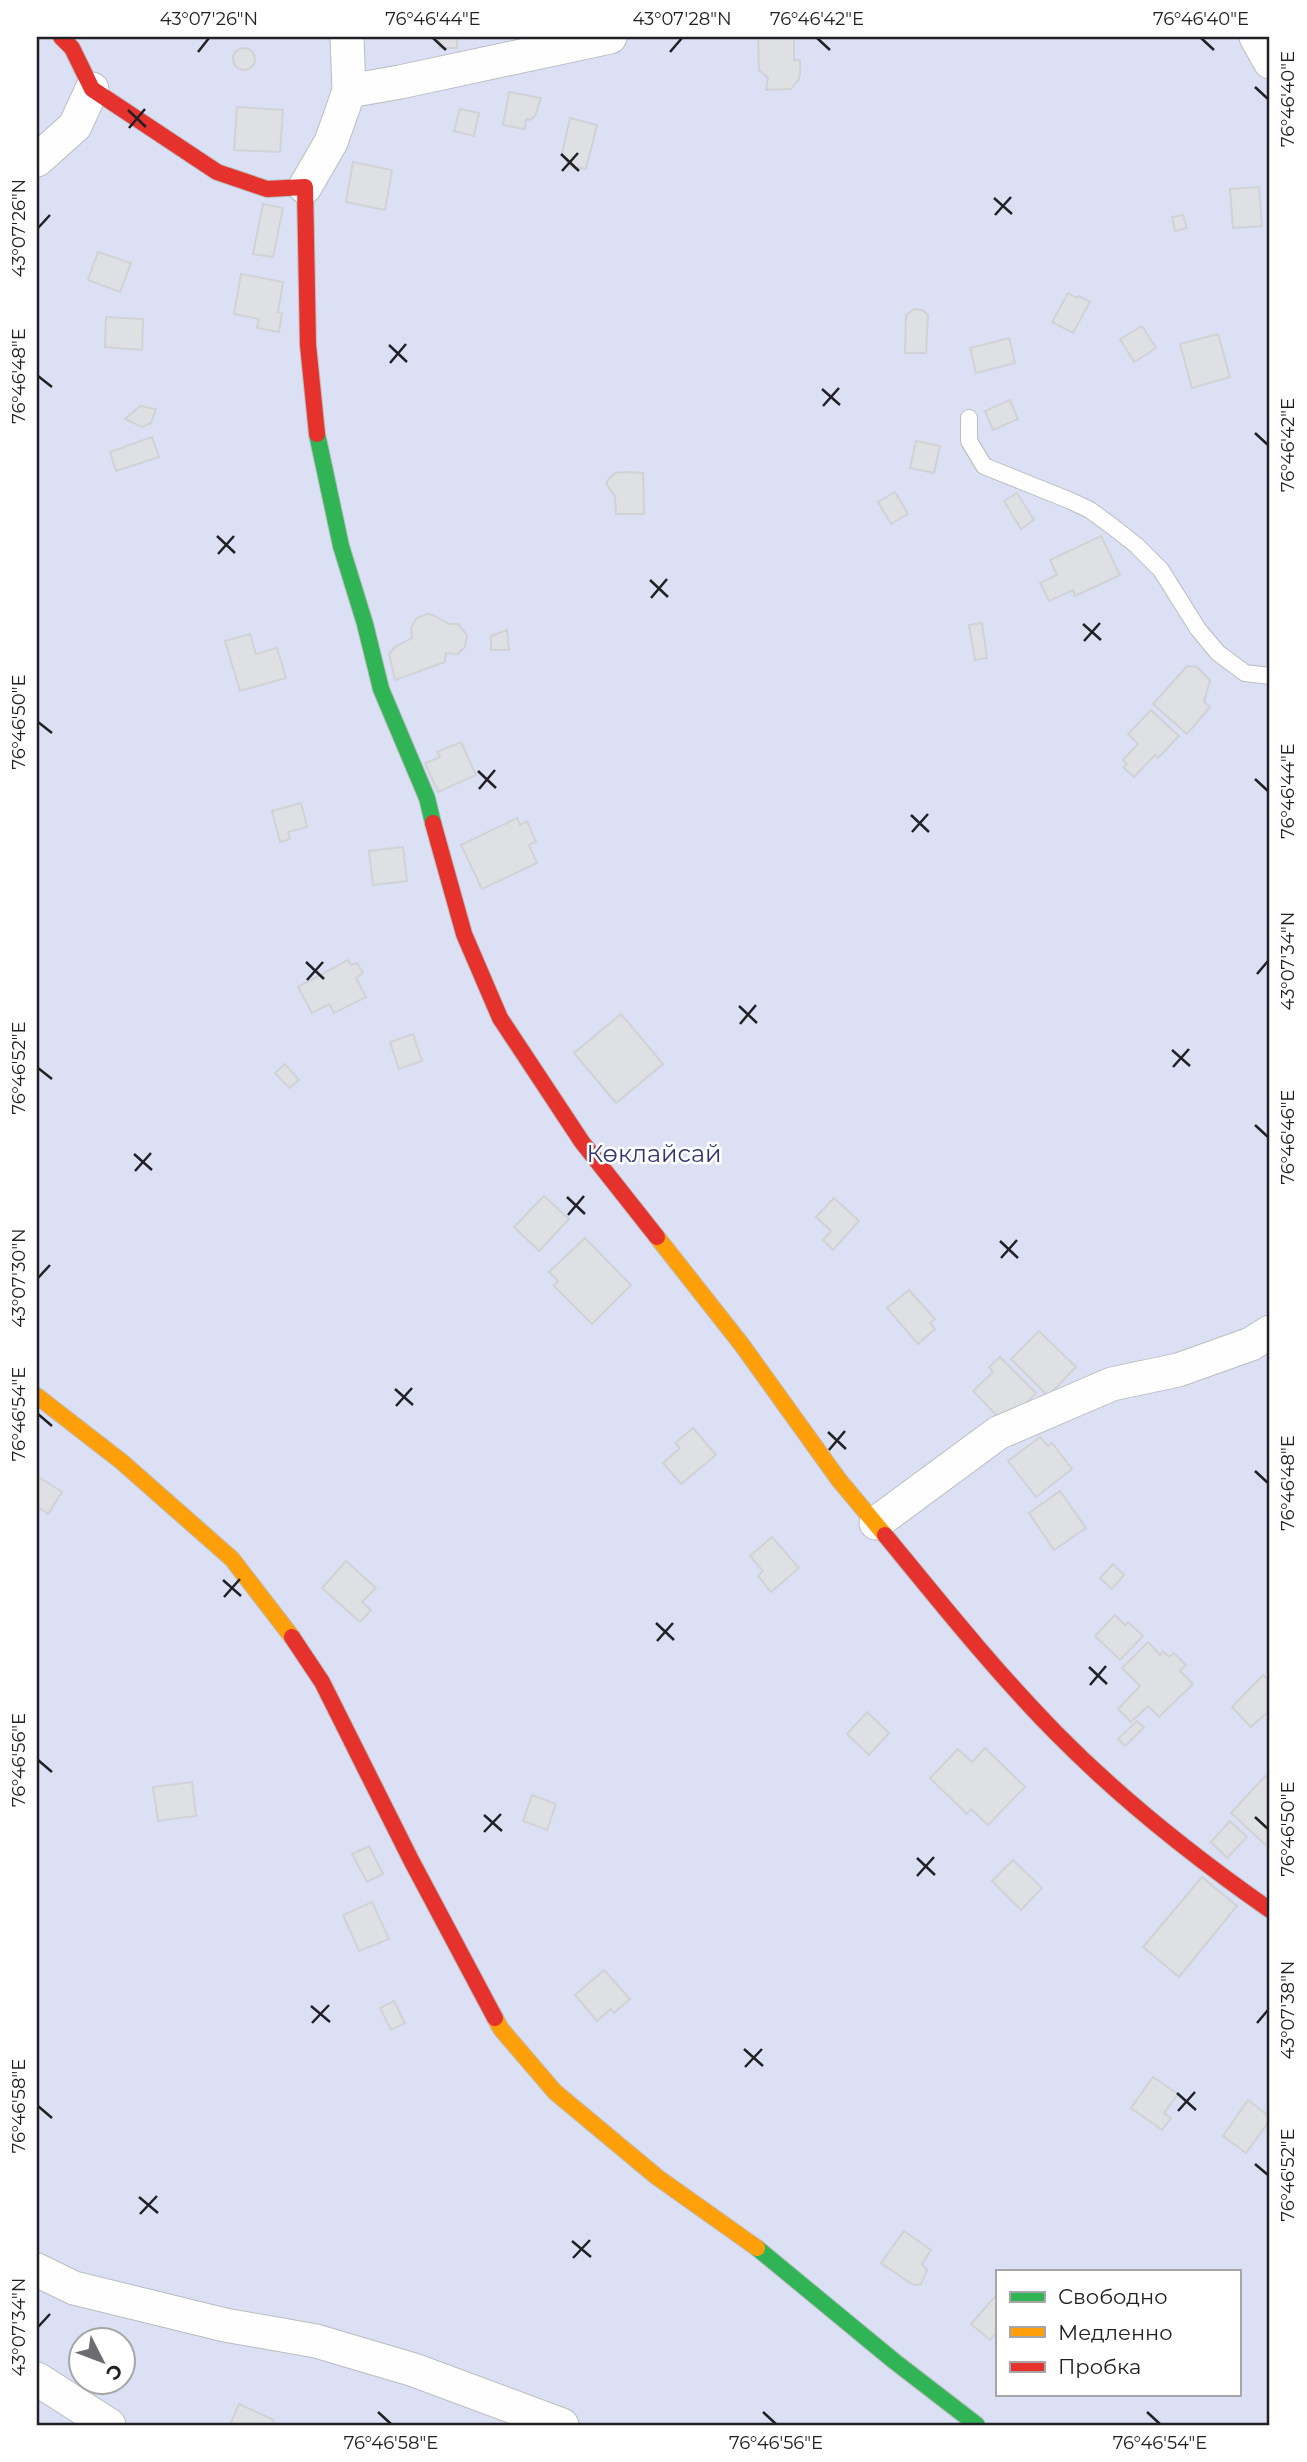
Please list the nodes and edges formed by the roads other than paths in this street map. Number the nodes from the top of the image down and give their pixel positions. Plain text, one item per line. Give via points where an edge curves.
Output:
1 (61, 37) edge
2 (347, 37) edge
3 (610, 37) edge
4 (92, 89) junction
5 (349, 91) junction
6 (37, 160) edge
7 (306, 187) junction
8 (969, 418) dead end
9 (1270, 676) edge
10 (1270, 1332) edge
11 (37, 1396) edge
12 (876, 1523) junction
13 (1270, 1910) edge
14 (37, 2270) edge
15 (37, 2379) edge
16 (109, 2425) edge
17 (562, 2425) edge
18 (977, 2425) edge

1 - 4 street via 72,48
2 - 5 street
3 - 5 street
4 - 6 street via 75,126
4 - 7 street via 217,172 267,189
5 - 7 street via 331,142
7 - 12 street via 308,345 319,449 331,505 381,689 427,798 445,873 478,969 500,1018 582,1142
8 - 9 lane via 969,441 984,467 1071,501 1105,521 1161,570 1218,653 1245,673
10 - 12 street via 1251,1344 1178,1370 1112,1384 998,1433
11 - 18 street via 122,1462 232,1559 277,1616 322,1682 501,2029 555,2092 657,2177 751,2243
12 - 13 street via 988,1660 1057,1734 1140,1811
14 - 17 street via 75,2288 225,2325 316,2341 414,2370
15 - 16 street

